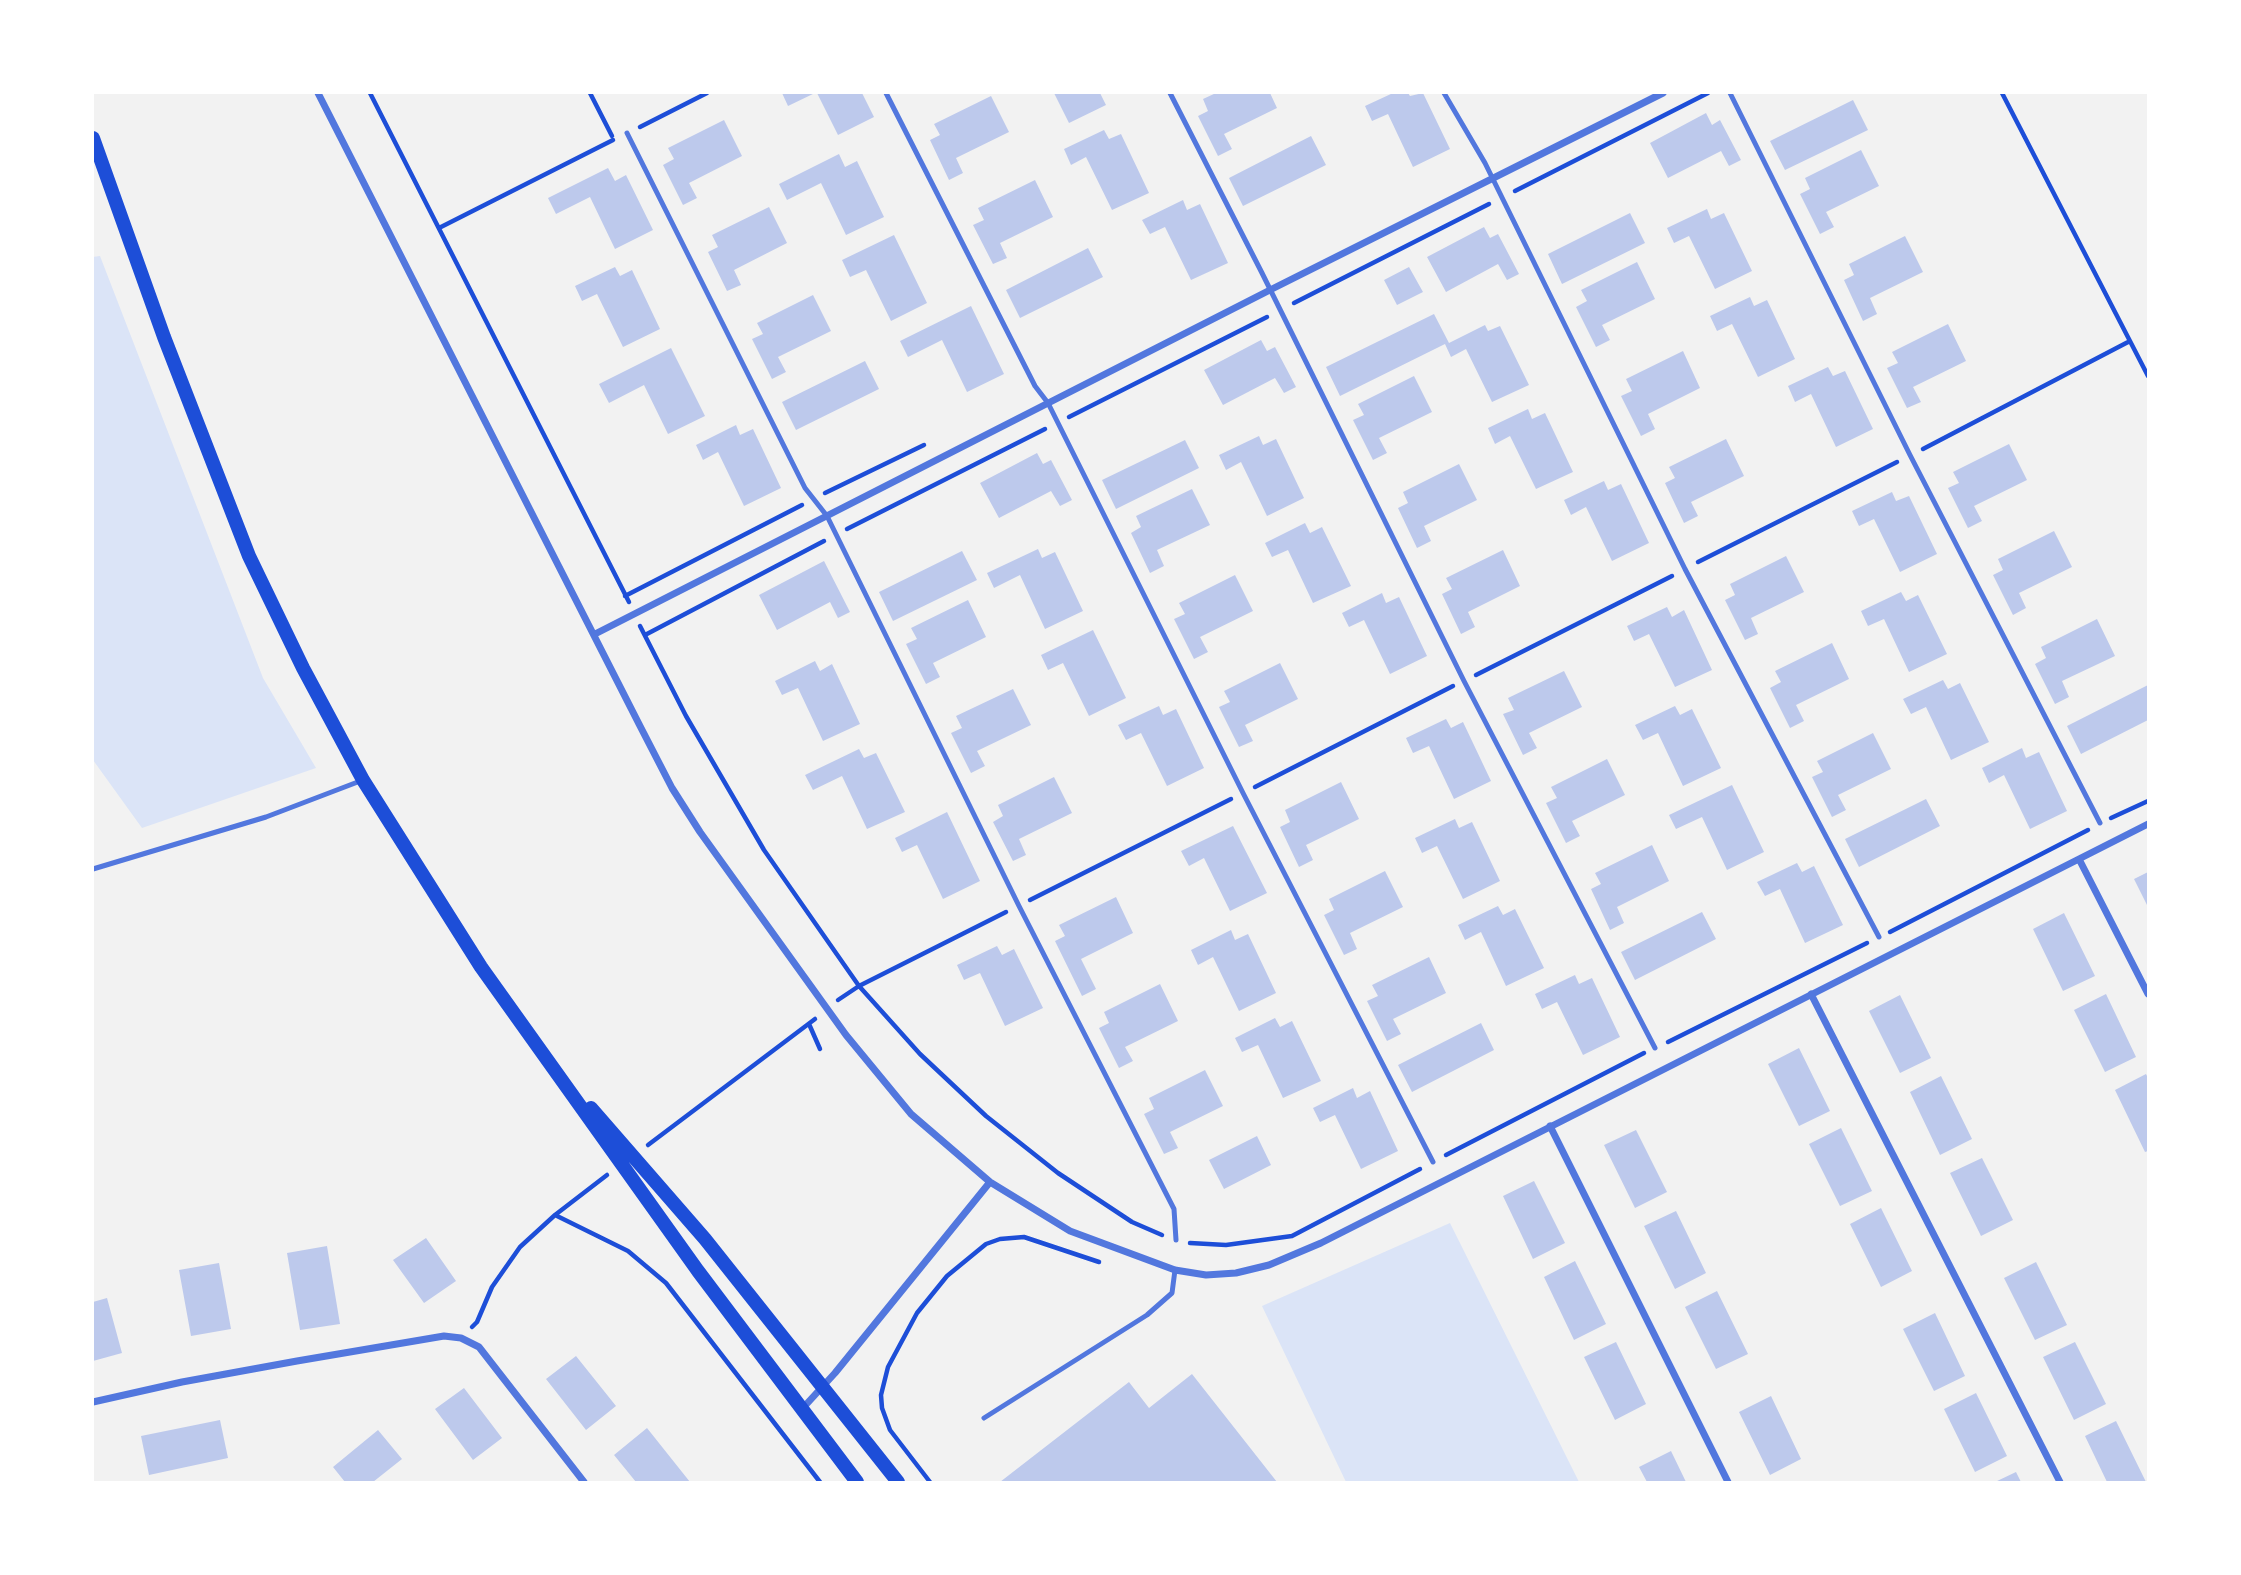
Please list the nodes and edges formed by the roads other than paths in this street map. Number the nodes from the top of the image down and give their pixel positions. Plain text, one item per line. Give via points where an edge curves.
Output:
1 (318, 93) edge
2 (886, 93) edge
3 (1170, 93) edge
4 (1444, 93) edge
5 (1663, 93) edge
6 (1730, 93) edge
7 (626, 133) road end
8 (93, 138) edge
9 (1492, 179) junction
10 (1270, 290) junction
11 (1048, 403) junction
12 (827, 516) junction
13 (595, 634) junction
14 (363, 780) junction
15 (2100, 823) road end
16 (2148, 824) edge
17 (2079, 859) junction
18 (93, 869) edge
19 (1879, 937) road end
20 (1811, 994) junction
21 (2148, 994) edge
22 (536, 1043) junction
23 (1655, 1048) road end
24 (1550, 1126) junction
25 (1433, 1162) road end
26 (990, 1182) junction
27 (1176, 1240) road end
28 (1175, 1269) junction
29 (822, 1388) junction
30 (93, 1402) edge
31 (802, 1409) junction
32 (984, 1418) dead end
33 (584, 1482) edge
34 (857, 1482) edge
35 (898, 1482) edge
36 (1728, 1482) edge
37 (2060, 1482) edge

1 - 13 street
2 - 11 lane via 1035,386
3 - 10 lane
4 - 9 lane
5 - 9 street
6 - 15 lane via 1910,456
7 - 12 lane via 805,488
8 - 14 main road via 164,337 250,556
9 - 10 street
9 - 19 lane via 1685,569
10 - 11 street
10 - 23 lane via 1464,681
11 - 12 street
11 - 25 lane
12 - 13 street
12 - 27 lane via 1174,1209
13 - 26 street via 672,788 827,1009 911,1114
14 - 18 lane via 265,817
14 - 22 main road via 481,967
16 - 17 street
17 - 20 street
17 - 21 street
20 - 24 street
20 - 37 street
22 - 29 main road via 705,1239
22 - 31 main road
24 - 28 street via 1269,1265 1206,1275
24 - 36 street
26 - 28 street via 1070,1231
26 - 29 street
28 - 32 lane via 1172,1293 1147,1315
29 - 31 street
29 - 35 main road
30 - 33 street via 297,1361 444,1336 461,1338 479,1348
31 - 34 main road

